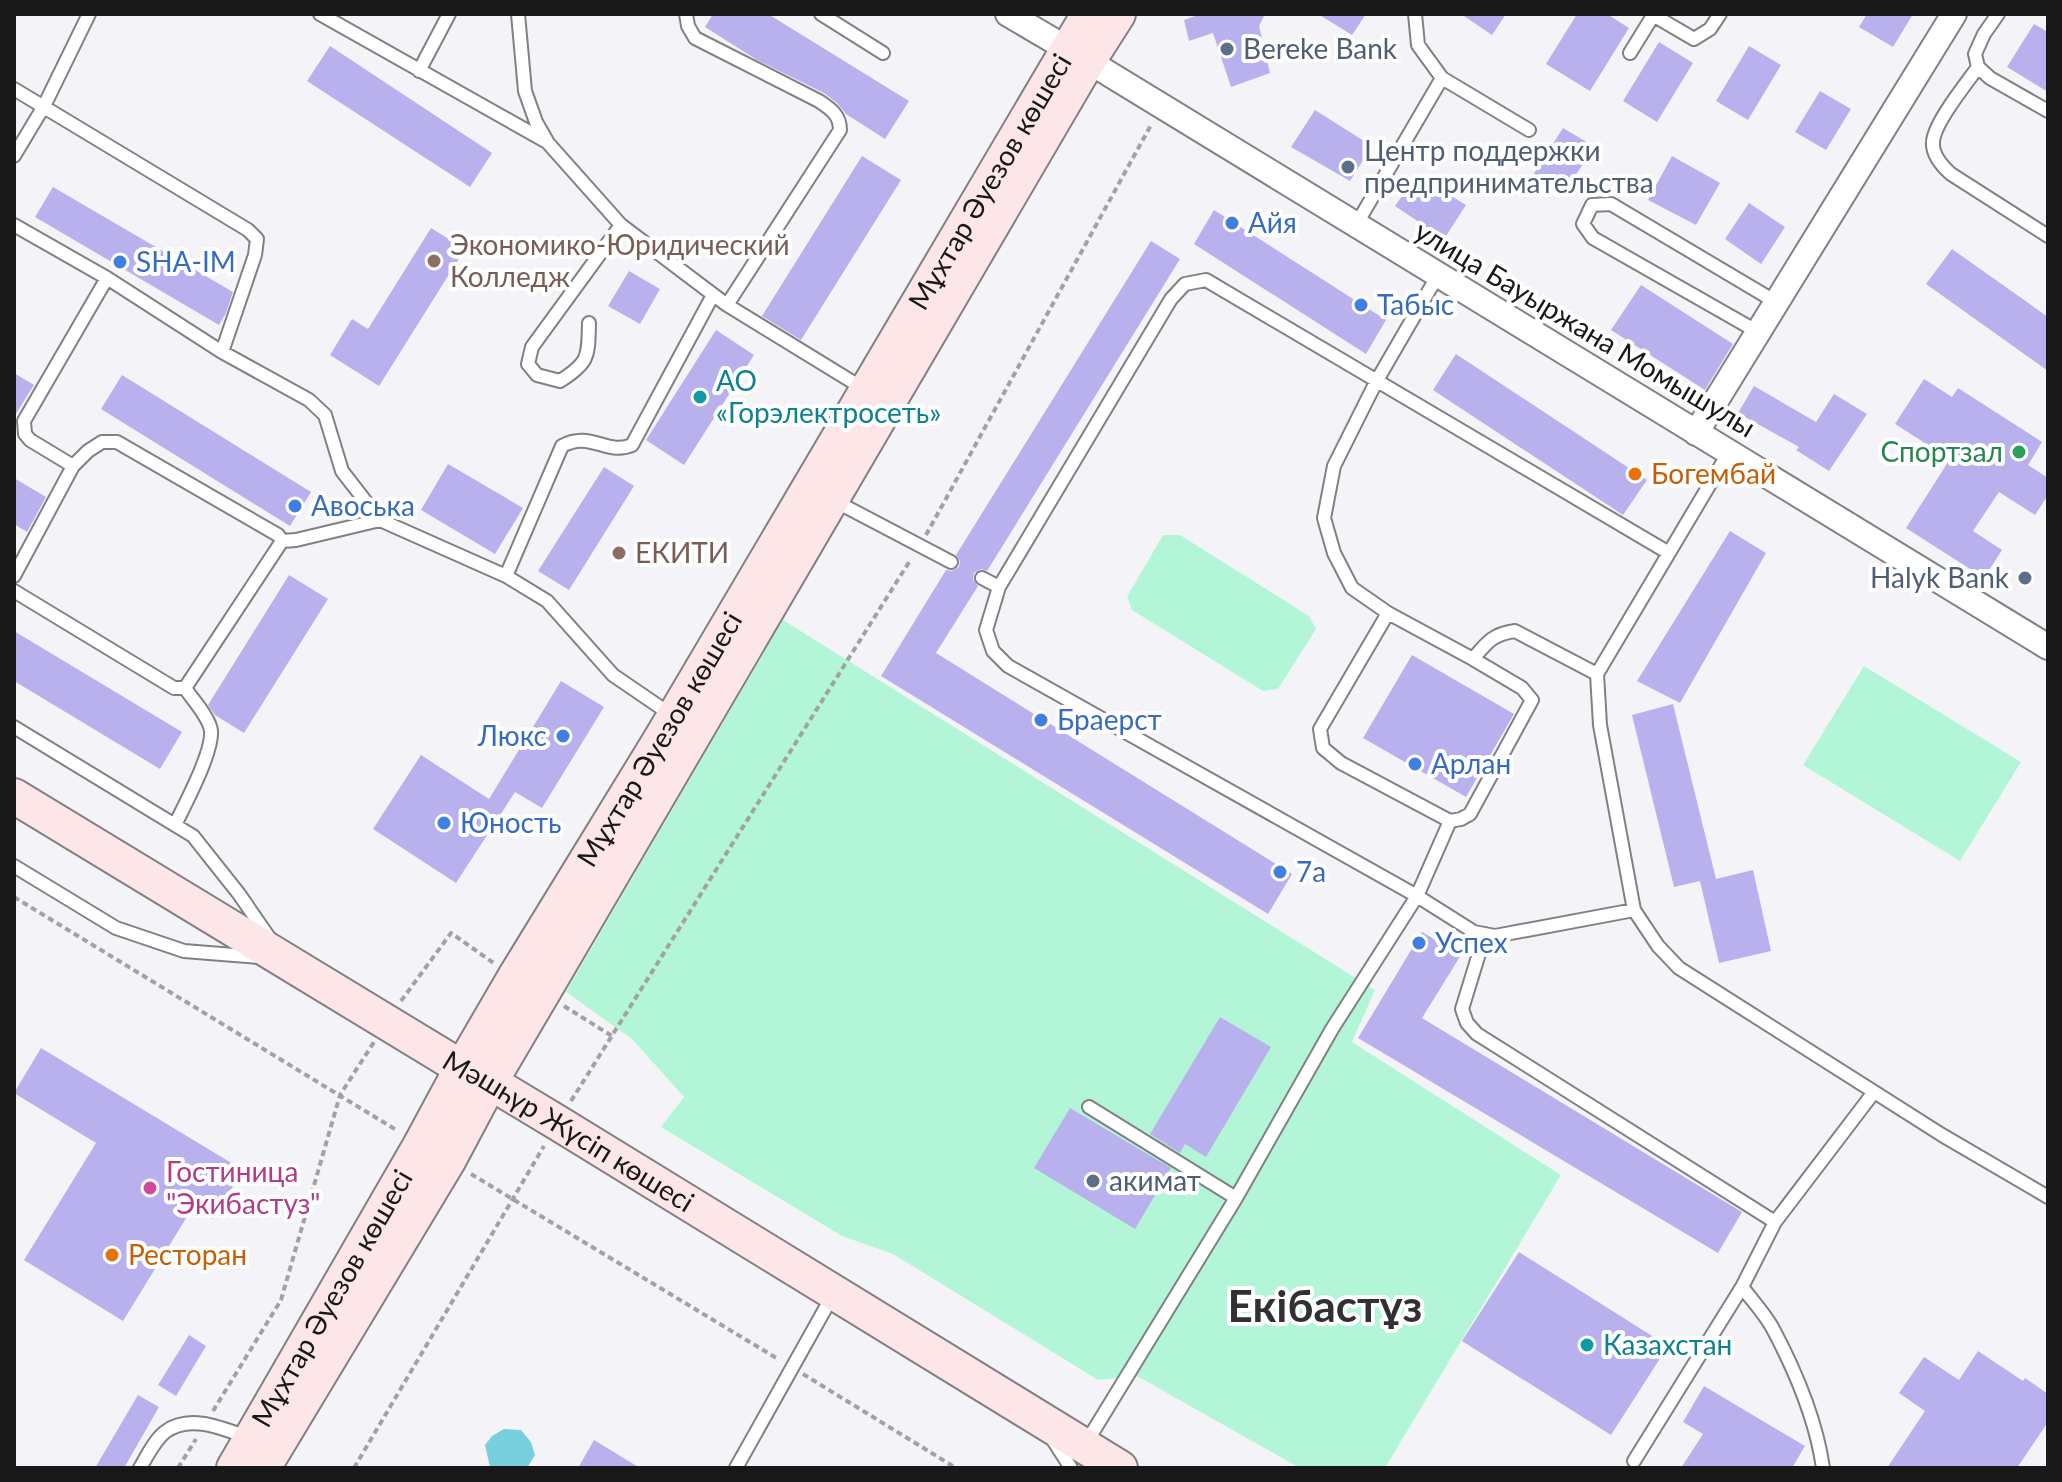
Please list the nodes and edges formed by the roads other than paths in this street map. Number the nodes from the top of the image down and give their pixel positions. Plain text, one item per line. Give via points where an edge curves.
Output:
1 (89, 14) edge
2 (320, 14) edge
3 (449, 14) edge
4 (518, 14) edge
5 (686, 14) edge
6 (821, 14) edge
7 (1008, 14) edge
8 (1089, 14) edge
9 (1118, 14) edge
10 (1415, 14) edge
11 (1720, 14) edge
12 (1954, 14) edge
13 (1998, 14) edge
14 (1653, 15) edge
15 (883, 53) dead end
16 (1630, 53) dead end
17 (1077, 55) junction
18 (1978, 67) junction
19 (419, 71) junction
20 (1442, 78) junction
21 (14, 89) edge
22 (44, 106) junction
23 (2048, 111) edge
24 (1529, 130) dead end
25 (548, 143) junction
26 (14, 156) edge
27 (14, 225) edge
28 (621, 225) junction
29 (1356, 225) junction
30 (2048, 236) edge
31 (1438, 275) junction
32 (107, 278) junction
33 (713, 295) junction
34 (1776, 302) junction
35 (727, 305) junction
36 (589, 323) dead end
37 (1758, 332) junction
38 (222, 352) junction
39 (1376, 382) junction
40 (877, 397) junction
41 (1696, 433) junction
42 (1729, 452) junction
43 (73, 466) junction
44 (820, 494) junction
45 (380, 520) junction
46 (282, 541) junction
47 (1669, 553) junction
48 (951, 562) dead end
49 (14, 576) edge
50 (506, 576) junction
51 (982, 578) dead end
52 (999, 587) junction
53 (14, 591) edge
54 (1388, 613) junction
55 (2044, 637) edge
56 (1473, 659) junction
57 (1597, 674) junction
58 (185, 688) junction
59 (674, 717) junction
60 (14, 727) edge
61 (14, 796) edge
62 (1450, 821) junction
63 (175, 825) junction
64 (14, 866) edge
65 (1417, 896) junction
66 (1634, 910) junction
67 (1485, 934) junction
68 (283, 958) junction
69 (476, 1075) junction
70 (1874, 1092) junction
71 (1089, 1107) dead end
72 (2048, 1197) edge
73 (1236, 1198) junction
74 (1775, 1222) junction
75 (1742, 1287) junction
76 (835, 1293) junction
77 (257, 1453) edge
78 (1078, 1457) edge
79 (1634, 1461) dead end
80 (140, 1468) edge
81 (234, 1468) edge
82 (736, 1468) edge
83 (1120, 1468) edge
84 (1823, 1468) edge

1 - 22 lane
2 - 19 lane
3 - 19 lane
4 - 25 lane via 525,91
5 - 35 lane via 695,38 819,101 840,120 840,130
6 - 15 lane
7 - 17 street, улица Бауыржана Момышулы
8 - 17 street, Мұхтар Әуезов көшесі
9 - 17 street, Мұхтар Әуезов көшесі
10 - 20 lane via 1418,45
11 - 14 lane via 1694,39
12 - 34 street
13 - 18 lane via 1975,54
14 - 16 lane
17 - 29 street, улица Бауыржана Момышулы
17 - 40 street, Мұхтар Әуезов көшесі
18 - 23 lane
18 - 30 lane via 1937,128 1932,145 1951,174
19 - 25 lane
20 - 24 lane
20 - 29 lane
21 - 22 lane
22 - 26 lane
22 - 38 lane via 257,239
25 - 28 lane
27 - 32 lane
28 - 33 lane
28 - 36 lane via 532,347 528,364 537,375 560,381 578,370 588,352
29 - 31 street, улица Бауыржана Момышулы
31 - 39 lane
31 - 41 street, улица Бауыржана Момышулы
32 - 38 lane
32 - 43 lane via 24,421 30,440
33 - 35 lane
33 - 50 lane via 632,445 622,449 572,440 562,446
34 - 37 street
34 - 37 lane via 1611,204 1592,205 1583,224 1593,238
35 - 40 lane
37 - 41 street
38 - 45 lane via 309,400 325,415 342,471
39 - 47 lane
39 - 52 lane via 1206,280 1185,284 1171,299
39 - 54 lane via 1334,466 1324,518 1352,588
40 - 44 street, Мұхтар Әуезов көшесі
41 - 42 street, улица Бауыржана Момышулы
42 - 47 lane
42 - 55 street, улица Бауыржана Момышулы
43 - 46 lane via 102,442 117,442
43 - 49 lane
44 - 48 lane
44 - 59 street, Мұхтар Әуезов көшесі
44 - 69 street, Мұхтар Әуезов көшесі
45 - 46 lane
45 - 50 lane
46 - 58 lane
47 - 57 lane
50 - 59 lane via 547,601 613,675
51 - 52 lane
52 - 65 lane via 986,630 993,651 1008,666
53 - 58 lane via 174,688
54 - 56 lane
54 - 62 lane via 1320,729 1323,748 1341,763
56 - 57 lane via 1489,639 1515,631
56 - 62 lane via 1522,688 1532,700 1470,814
57 - 66 lane via 1600,725
58 - 63 lane via 211,730 208,751
59 - 69 street, Мұхтар Әуезов көшесі via 515,977
60 - 63 lane
61 - 68 street, Мәшһүр Жүсіп көшесі
62 - 65 lane
63 - 68 lane via 193,836
64 - 68 lane via 116,928 184,951
65 - 67 lane
65 - 73 lane via 1332,1029
66 - 67 lane
66 - 70 lane via 1679,968
67 - 74 lane via 1462,1009 1477,1034
68 - 69 street, Мәшһүр Жүсіп көшесі
69 - 76 street, Мәшһүр Жүсіп көшесі
69 - 77 street, Мұхтар Әуезов көшесі
70 - 72 lane
70 - 74 lane
71 - 73 lane
73 - 78 lane
74 - 75 lane
75 - 79 lane
75 - 84 lane via 1771,1325 1797,1380
76 - 78 street, Мәшһүр Жүсіп көшесі via 1038,1418
76 - 82 lane
77 - 80 lane via 205,1424 182,1424 165,1432
77 - 81 street, Мұхтар Әуезов көшесі
78 - 83 street, Мәшһүр Жүсіп көшесі

